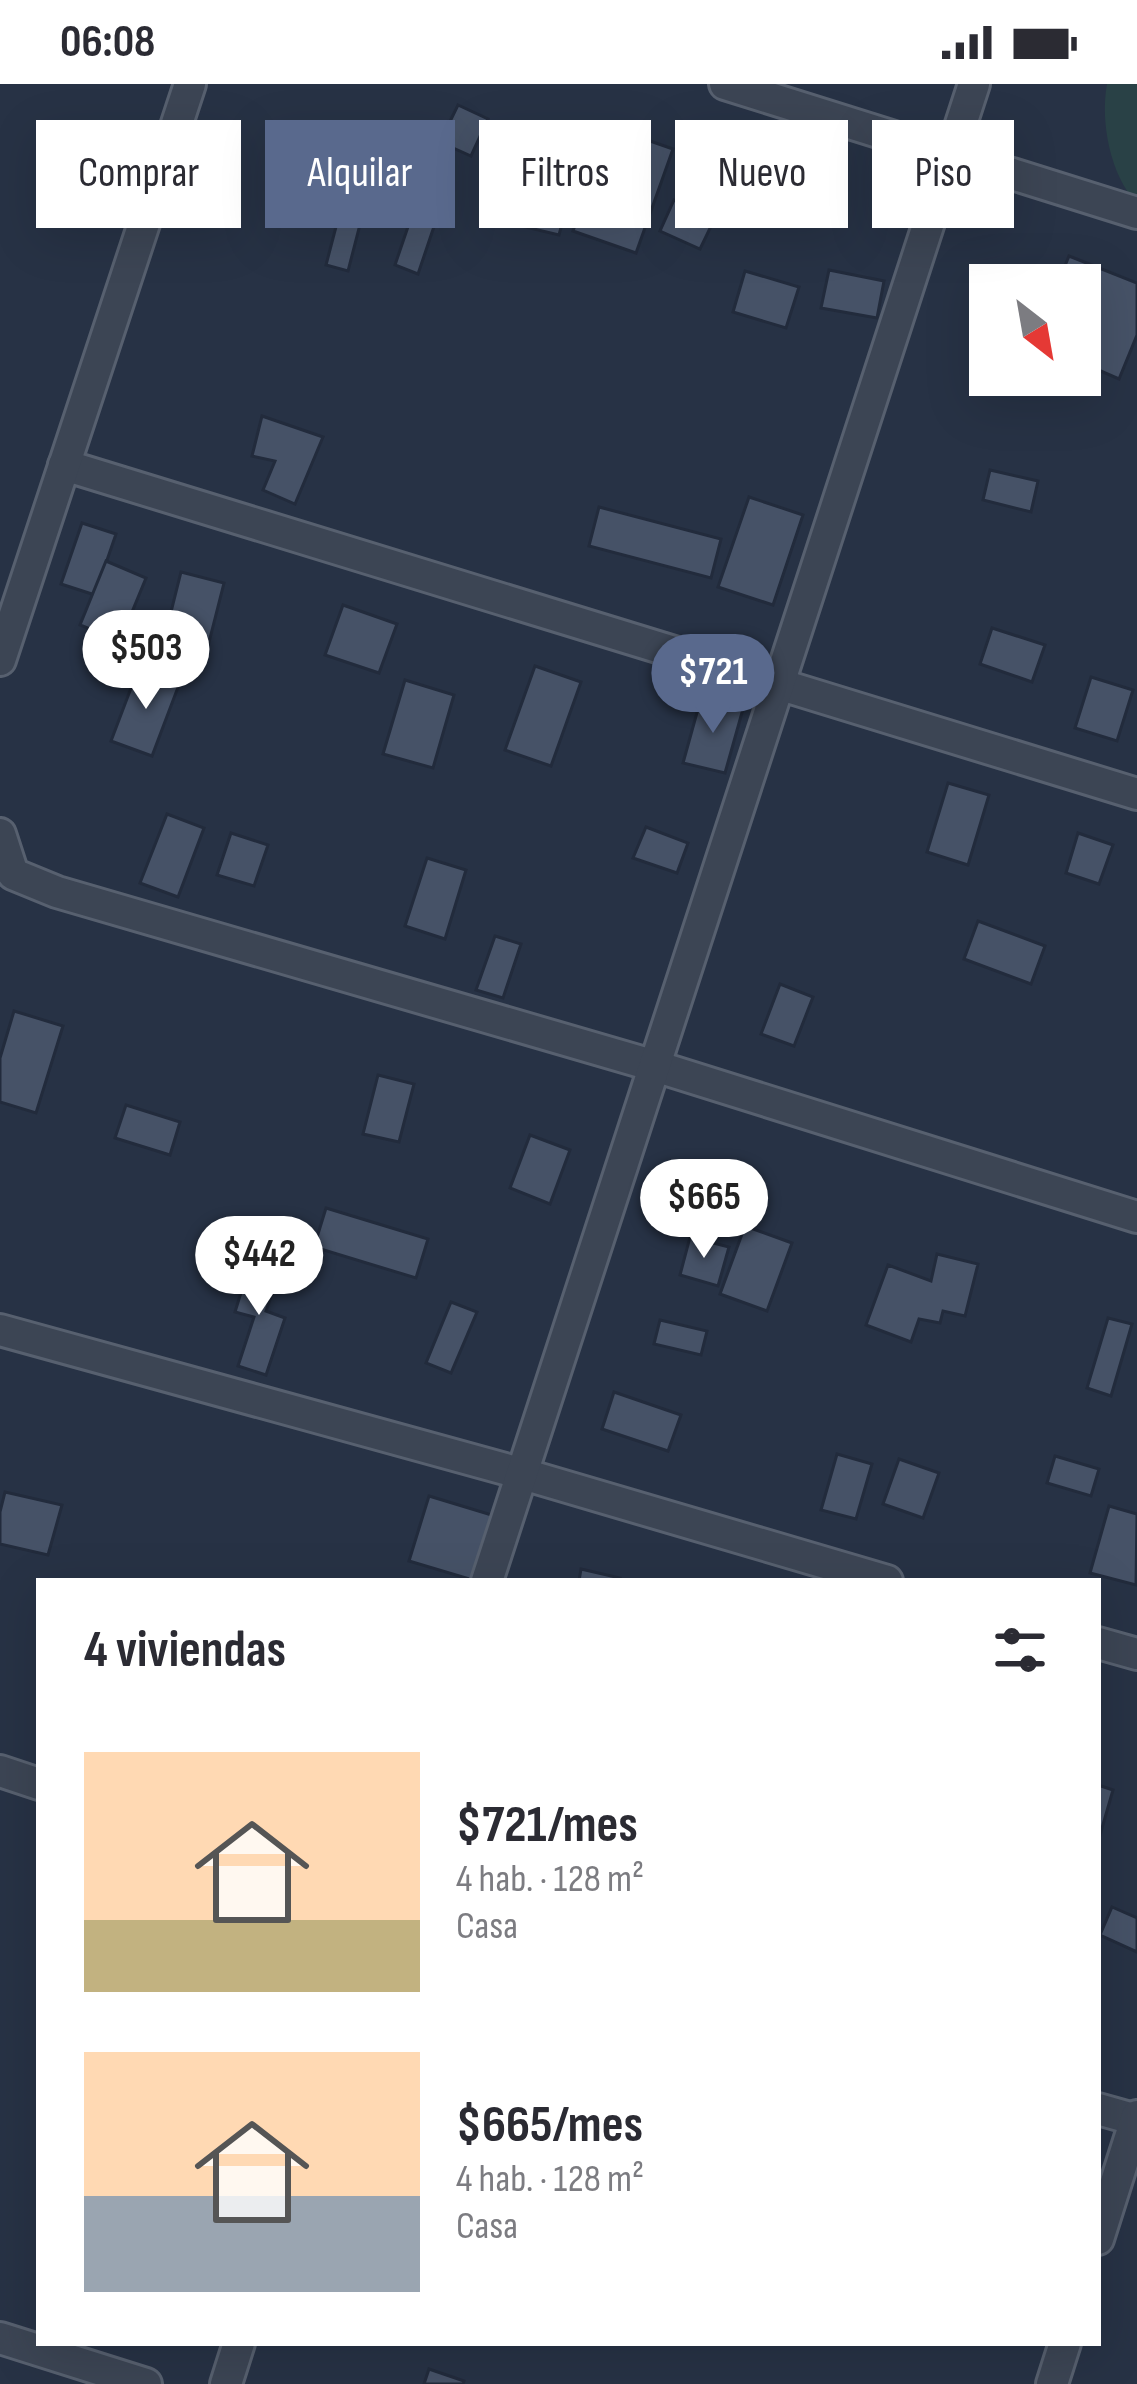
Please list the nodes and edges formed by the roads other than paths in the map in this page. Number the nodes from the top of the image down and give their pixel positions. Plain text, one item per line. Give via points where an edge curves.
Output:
1 (190, 84) edge
2 (725, 84) edge
3 (974, 84) edge
4 (962, 120) edge
5 (872, 130) edge
6 (1014, 174) edge
7 (1137, 213) edge
8 (927, 228) edge
9 (64, 465) junction
10 (0, 659) edge
11 (779, 685) junction
12 (1137, 794) edge
13 (0, 834) edge
14 (656, 1066) junction
15 (1137, 1217) edge
16 (0, 1330) edge
17 (524, 1474) junction
18 (489, 1578) edge
19 (877, 1578) edge
20 (1101, 1644) edge
21 (1137, 1654) edge
22 (0, 1772) edge
23 (36, 1783) edge
24 (1101, 2110) edge
25 (1137, 2119) edge
26 (1101, 2230) edge
27 (0, 2338) edge
28 (238, 2346) edge
29 (1064, 2346) edge
30 (146, 2384) edge
31 (226, 2384) edge
32 (1052, 2384) edge

1 - 9 street
2 - 5 street
3 - 4 street
6 - 7 street
8 - 11 street
9 - 10 street
9 - 11 street
11 - 12 street
11 - 14 street
13 - 14 street via 13,874 57,892
14 - 15 street
14 - 17 street
16 - 17 street
17 - 18 street
17 - 19 street
20 - 21 street
22 - 23 street
24 - 25 street
25 - 26 street
27 - 30 street
28 - 31 street
29 - 32 street

